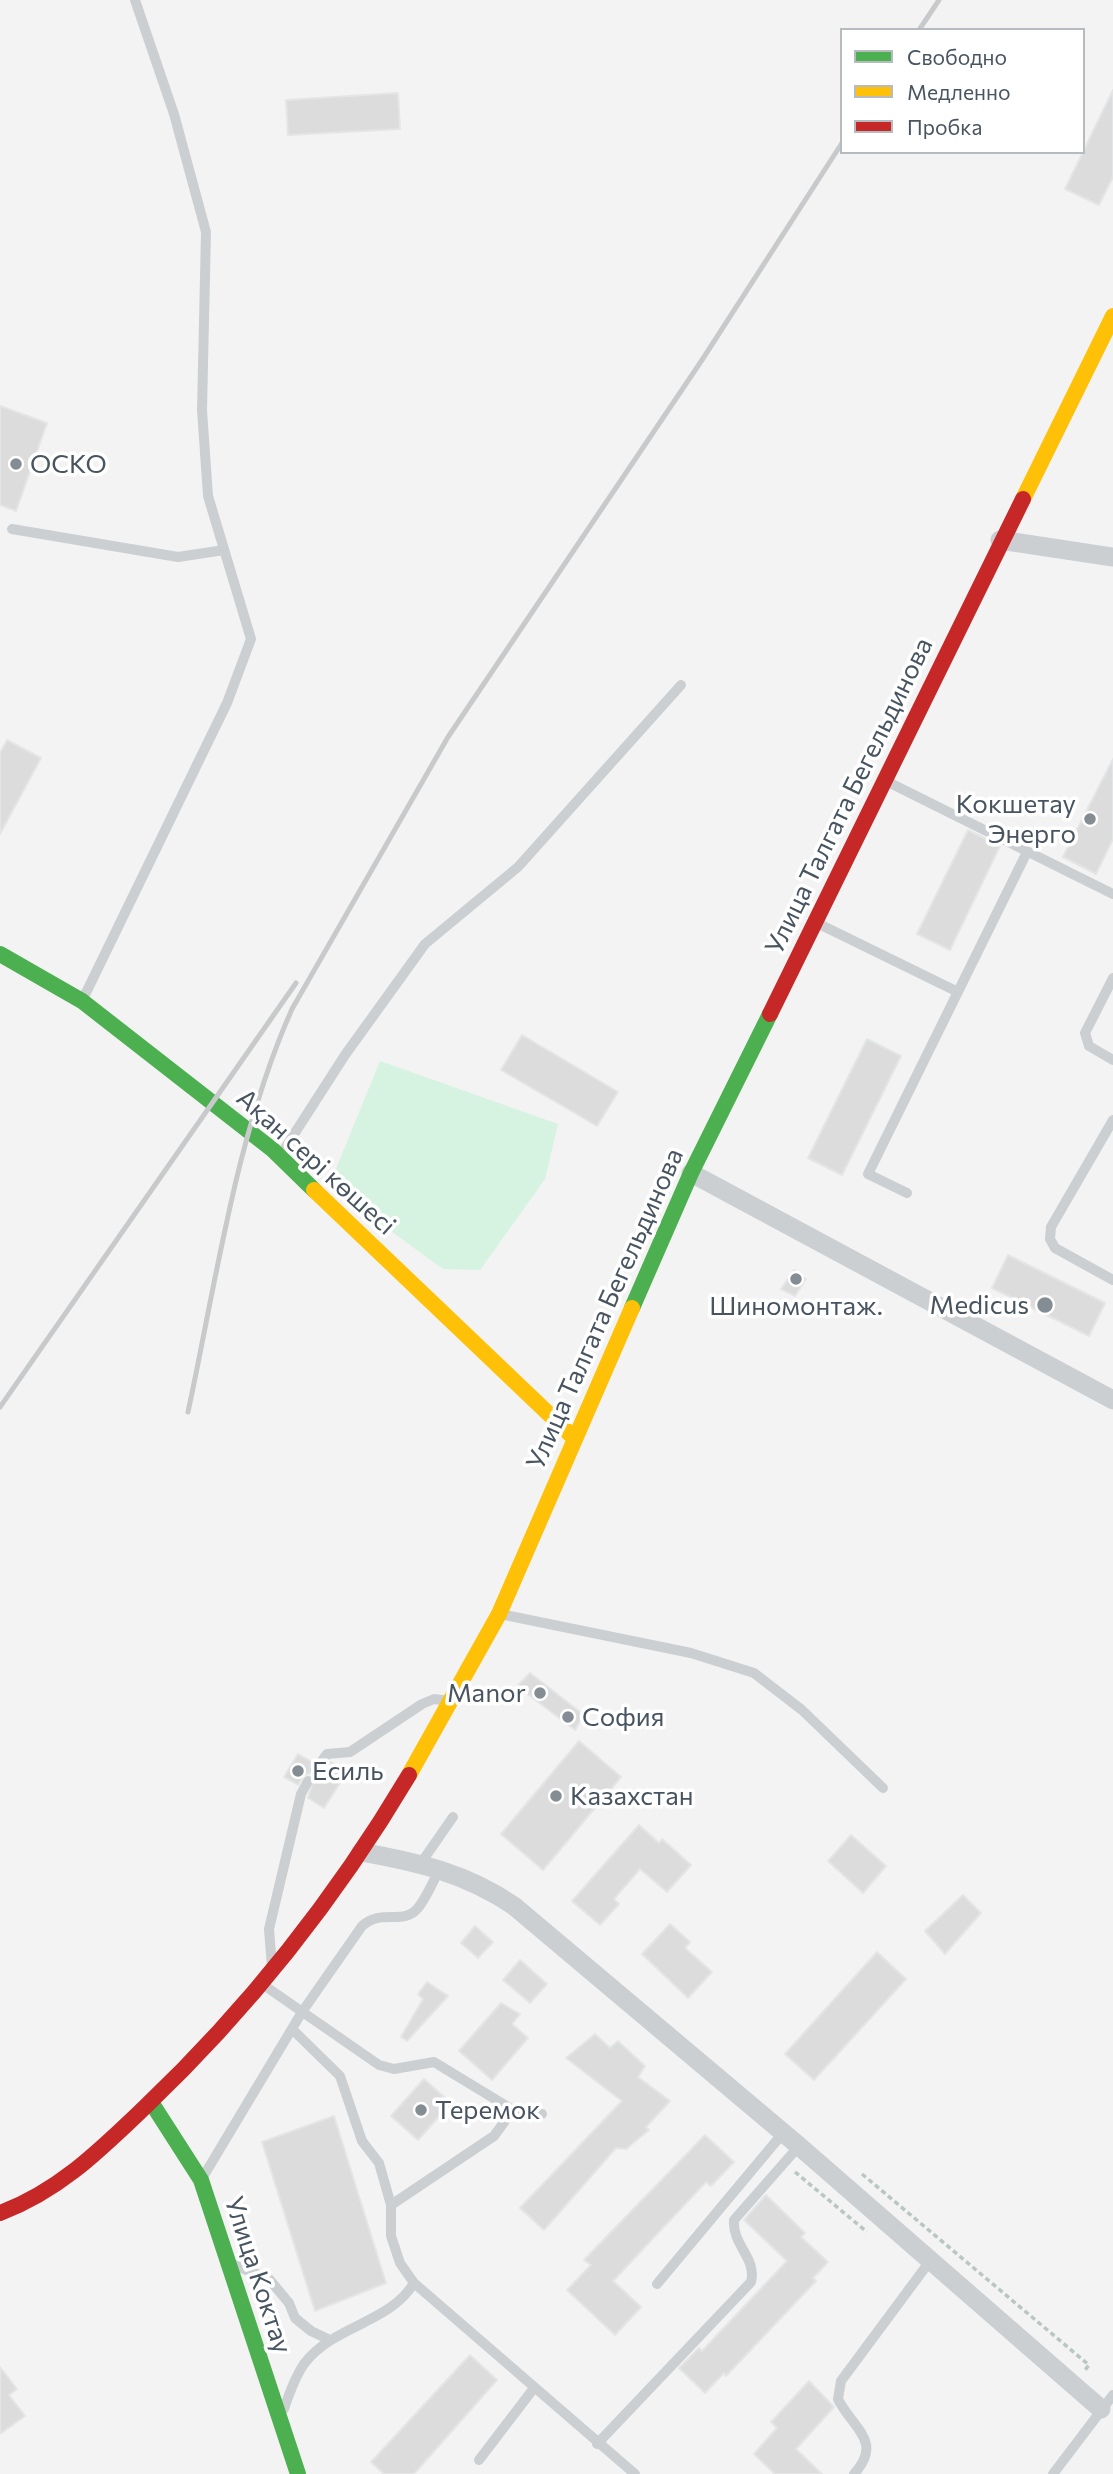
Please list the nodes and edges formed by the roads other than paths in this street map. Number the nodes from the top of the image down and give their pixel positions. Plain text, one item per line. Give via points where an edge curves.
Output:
1 (135, 0) edge
2 (1113, 316) edge
3 (12, 529) dead end
4 (1000, 540) junction
5 (224, 550) junction
6 (1113, 557) edge
7 (681, 685) dead end
8 (882, 780) junction
9 (1027, 852) junction
10 (1113, 894) edge
11 (815, 922) junction
12 (0, 954) edge
13 (1113, 978) edge
14 (958, 992) junction
15 (82, 1002) junction
16 (1113, 1060) edge
17 (1113, 1120) edge
18 (280, 1157) junction
19 (691, 1173) junction
20 (907, 1193) dead end
21 (1113, 1280) edge
22 (1113, 1400) edge
23 (574, 1438) junction
24 (499, 1614) junction
25 (450, 1701) junction
26 (315, 1770) dead end
27 (308, 1781) dead end
28 (883, 1788) dead end
29 (453, 1817) dead end
30 (361, 1852) junction
31 (421, 1863) junction
32 (441, 1868) junction
33 (273, 1971) junction
34 (262, 1983) junction
35 (302, 2012) junction
36 (292, 2029) junction
37 (151, 2102) junction
38 (513, 2110) junction
39 (541, 2114) dead end
40 (783, 2133) junction
41 (799, 2146) junction
42 (201, 2180) junction
43 (391, 2206) junction
44 (0, 2213) edge
45 (930, 2261) junction
46 (228, 2262) junction
47 (414, 2283) junction
48 (657, 2284) dead end
49 (330, 2340) junction
50 (534, 2388) junction
51 (1107, 2402) edge
52 (280, 2419) junction
53 (597, 2444) junction
54 (479, 2460) dead end
55 (298, 2474) edge
56 (635, 2474) edge
57 (854, 2474) edge
58 (1053, 2474) edge

1 - 5 lane via 174,114 206,232 202,410 208,496
2 - 4 street, Улица Талгата Бегельдинова
3 - 5 lane via 178,557
4 - 6 street
4 - 8 street, Улица Талгата Бегельдинова
5 - 15 lane via 251,639 227,703
7 - 18 lane via 518,867 425,944 345,1055
8 - 9 lane
8 - 11 street, Улица Талгата Бегельдинова
9 - 10 lane
9 - 14 lane
11 - 14 lane
11 - 19 street, Улица Талгата Бегельдинова
12 - 15 street, Ақан сері көшесі
13 - 16 lane via 1085,1033 1089,1046
14 - 20 lane via 868,1174
15 - 18 street, Ақан сері көшесі
17 - 21 lane via 1051,1227 1050,1238 1055,1248
18 - 23 street, Ақан сері көшесі
19 - 22 street
19 - 23 street, Улица Талгата Бегельдинова
23 - 24 street, Улица Талгата Бегельдинова
24 - 25 street, Улица Талгата Бегельдинова
24 - 28 lane via 691,1653 754,1673 802,1710
25 - 26 lane via 434,1699 422,1704 350,1752 327,1754
25 - 30 street, Улица Талгата Бегельдинова
27 - 33 lane via 269,1929
29 - 31 lane
30 - 31 street
30 - 33 street, Улица Талгата Бегельдинова
31 - 32 street
32 - 35 lane via 418,1909 410,1914 373,1916 362,1926
32 - 40 street via 484,1886 514,1906
33 - 34 street, Улица Талгата Бегельдинова
34 - 35 lane
34 - 37 street, Улица Талгата Бегельдинова
35 - 36 lane
35 - 38 lane via 379,2065 394,2069 434,2062
36 - 42 lane
36 - 43 lane via 340,2076 362,2141 379,2163
37 - 42 street, Улица Коктау
37 - 44 street, Улица Талгата Бегельдинова via 56,2188
38 - 39 lane
38 - 43 lane via 494,2136
40 - 41 street
40 - 48 lane
41 - 45 street
41 - 53 lane via 734,2220 736,2239 752,2265 751,2282
42 - 46 street, Улица Коктау
43 - 47 lane via 391,2236 400,2263
45 - 51 street
45 - 57 lane via 841,2381 838,2399 866,2441 867,2454
46 - 49 lane via 269,2279 295,2318
46 - 52 street, Улица Коктау
47 - 49 lane via 404,2300 388,2311
47 - 50 lane
49 - 52 lane via 305,2363
50 - 53 lane
50 - 54 lane
51 - 58 lane
52 - 55 street, Улица Коктау
53 - 56 lane

